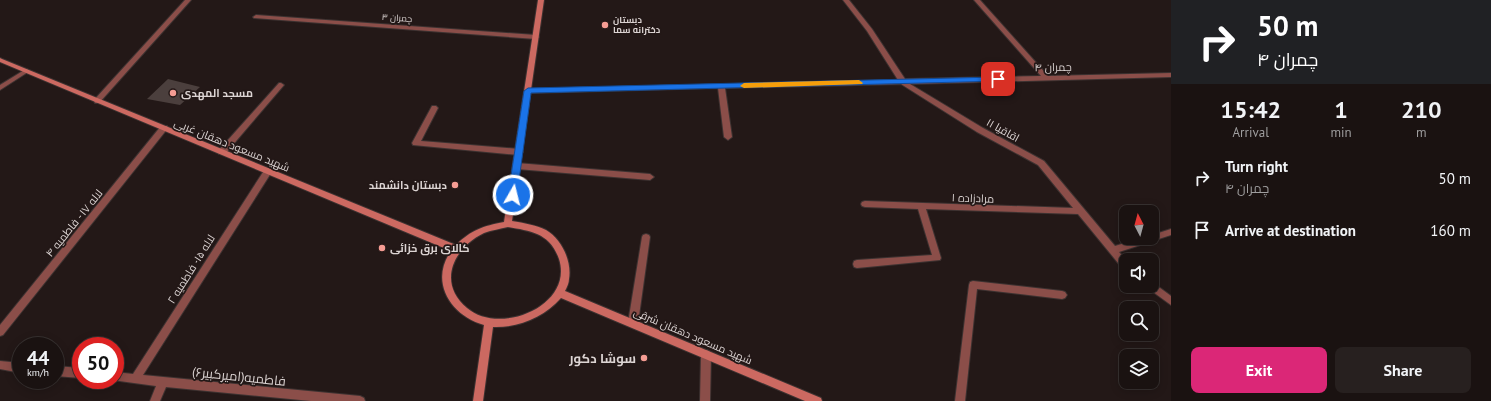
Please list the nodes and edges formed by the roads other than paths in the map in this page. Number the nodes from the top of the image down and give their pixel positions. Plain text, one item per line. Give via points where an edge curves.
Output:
1 (188, 0) edge
2 (541, 0) edge
3 (846, 0) edge
4 (977, 0) edge
5 (256, 17) dead end
6 (536, 37) junction
7 (0, 60) edge
8 (26, 71) junction
9 (1171, 75) edge
10 (1046, 78) junction
11 (903, 82) junction
12 (281, 85) dead end
13 (721, 86) junction
14 (0, 88) edge
15 (528, 91) junction
16 (98, 101) junction
17 (434, 108) dead end
18 (164, 128) junction
19 (728, 137) dead end
20 (222, 152) junction
21 (519, 152) junction
22 (517, 166) junction
23 (268, 171) junction
24 (650, 178) dead end
25 (865, 204) dead end
26 (921, 207) junction
27 (1081, 212) junction
28 (508, 224) junction
29 (1171, 232) edge
30 (1159, 236) edge
31 (646, 237) dead end
32 (1129, 245) edge
33 (456, 249) junction
34 (1113, 250) junction
35 (1119, 257) edge
36 (857, 264) dead end
37 (1159, 291) edge
38 (560, 293) junction
39 (1062, 296) dead end
40 (1171, 300) edge
41 (489, 323) junction
42 (633, 323) junction
43 (0, 332) edge
44 (706, 354) junction
45 (0, 366) edge
46 (12, 367) edge
47 (124, 378) edge
48 (135, 379) junction
49 (163, 381) junction
50 (155, 401) edge
51 (360, 401) edge
52 (478, 401) edge
53 (705, 401) edge
54 (817, 401) edge
55 (960, 401) edge

1 - 16 street
2 - 6 main road
3 - 11 street via 870,30
4 - 10 street
5 - 6 street, چمران ۳
6 - 15 main road
7 - 8 main road, شهید مسعود دهقان غربی
8 - 14 street
8 - 16 main road, شهید مسعود دهقان غربی
9 - 10 street, چمران ۴
10 - 11 street, چمران ۴
11 - 13 street, چمران ۴
11 - 27 street, اقاقیا ۱۱ via 980,130 1041,163
12 - 20 street
13 - 15 street, چمران ۴
13 - 19 street
15 - 21 main road
16 - 18 main road, شهید مسعود دهقان غربی
17 - 21 street via 416,143
18 - 20 main road, شهید مسعود دهقان غربی
18 - 43 street, لاله ۱۷ - فاطمیه ۴
20 - 23 main road, شهید مسعود دهقان غربی
21 - 22 main road
22 - 24 street
22 - 28 main road
23 - 33 main road, شهید مسعود دهقان غربی
23 - 48 street, لاله ۱۵- فاطمیه ۲
25 - 26 street, مرادزاده ۱
26 - 27 street, مرادزاده ۱
26 - 36 street via 937,258
27 - 34 street, اقاقیا ۱۱
28 - 33 main road via 479,232
28 - 38 main road via 544,233 557,245 564,259 566,276
29 - 30 street
31 - 42 street
32 - 34 street
33 - 41 main road via 447,266 445,284 453,302 468,316
34 - 35 street, اقاقیا ۱۱
37 - 40 street
38 - 41 main road via 548,307 530,318 510,323
38 - 42 main road, شهید مسعود دهقان شرقی
39 - 55 street via 973,285
41 - 52 main road
42 - 44 main road, شهید مسعود دهقان شرقی
44 - 53 street
44 - 54 main road, شهید مسعود دهقان شرقی
45 - 46 street
47 - 48 street, فاطمیه(امیرکبیر۶)
48 - 49 street, فاطمیه(امیرکبیر۶)
49 - 50 street
49 - 51 street, فاطمیه(امیرکبیر۶)

